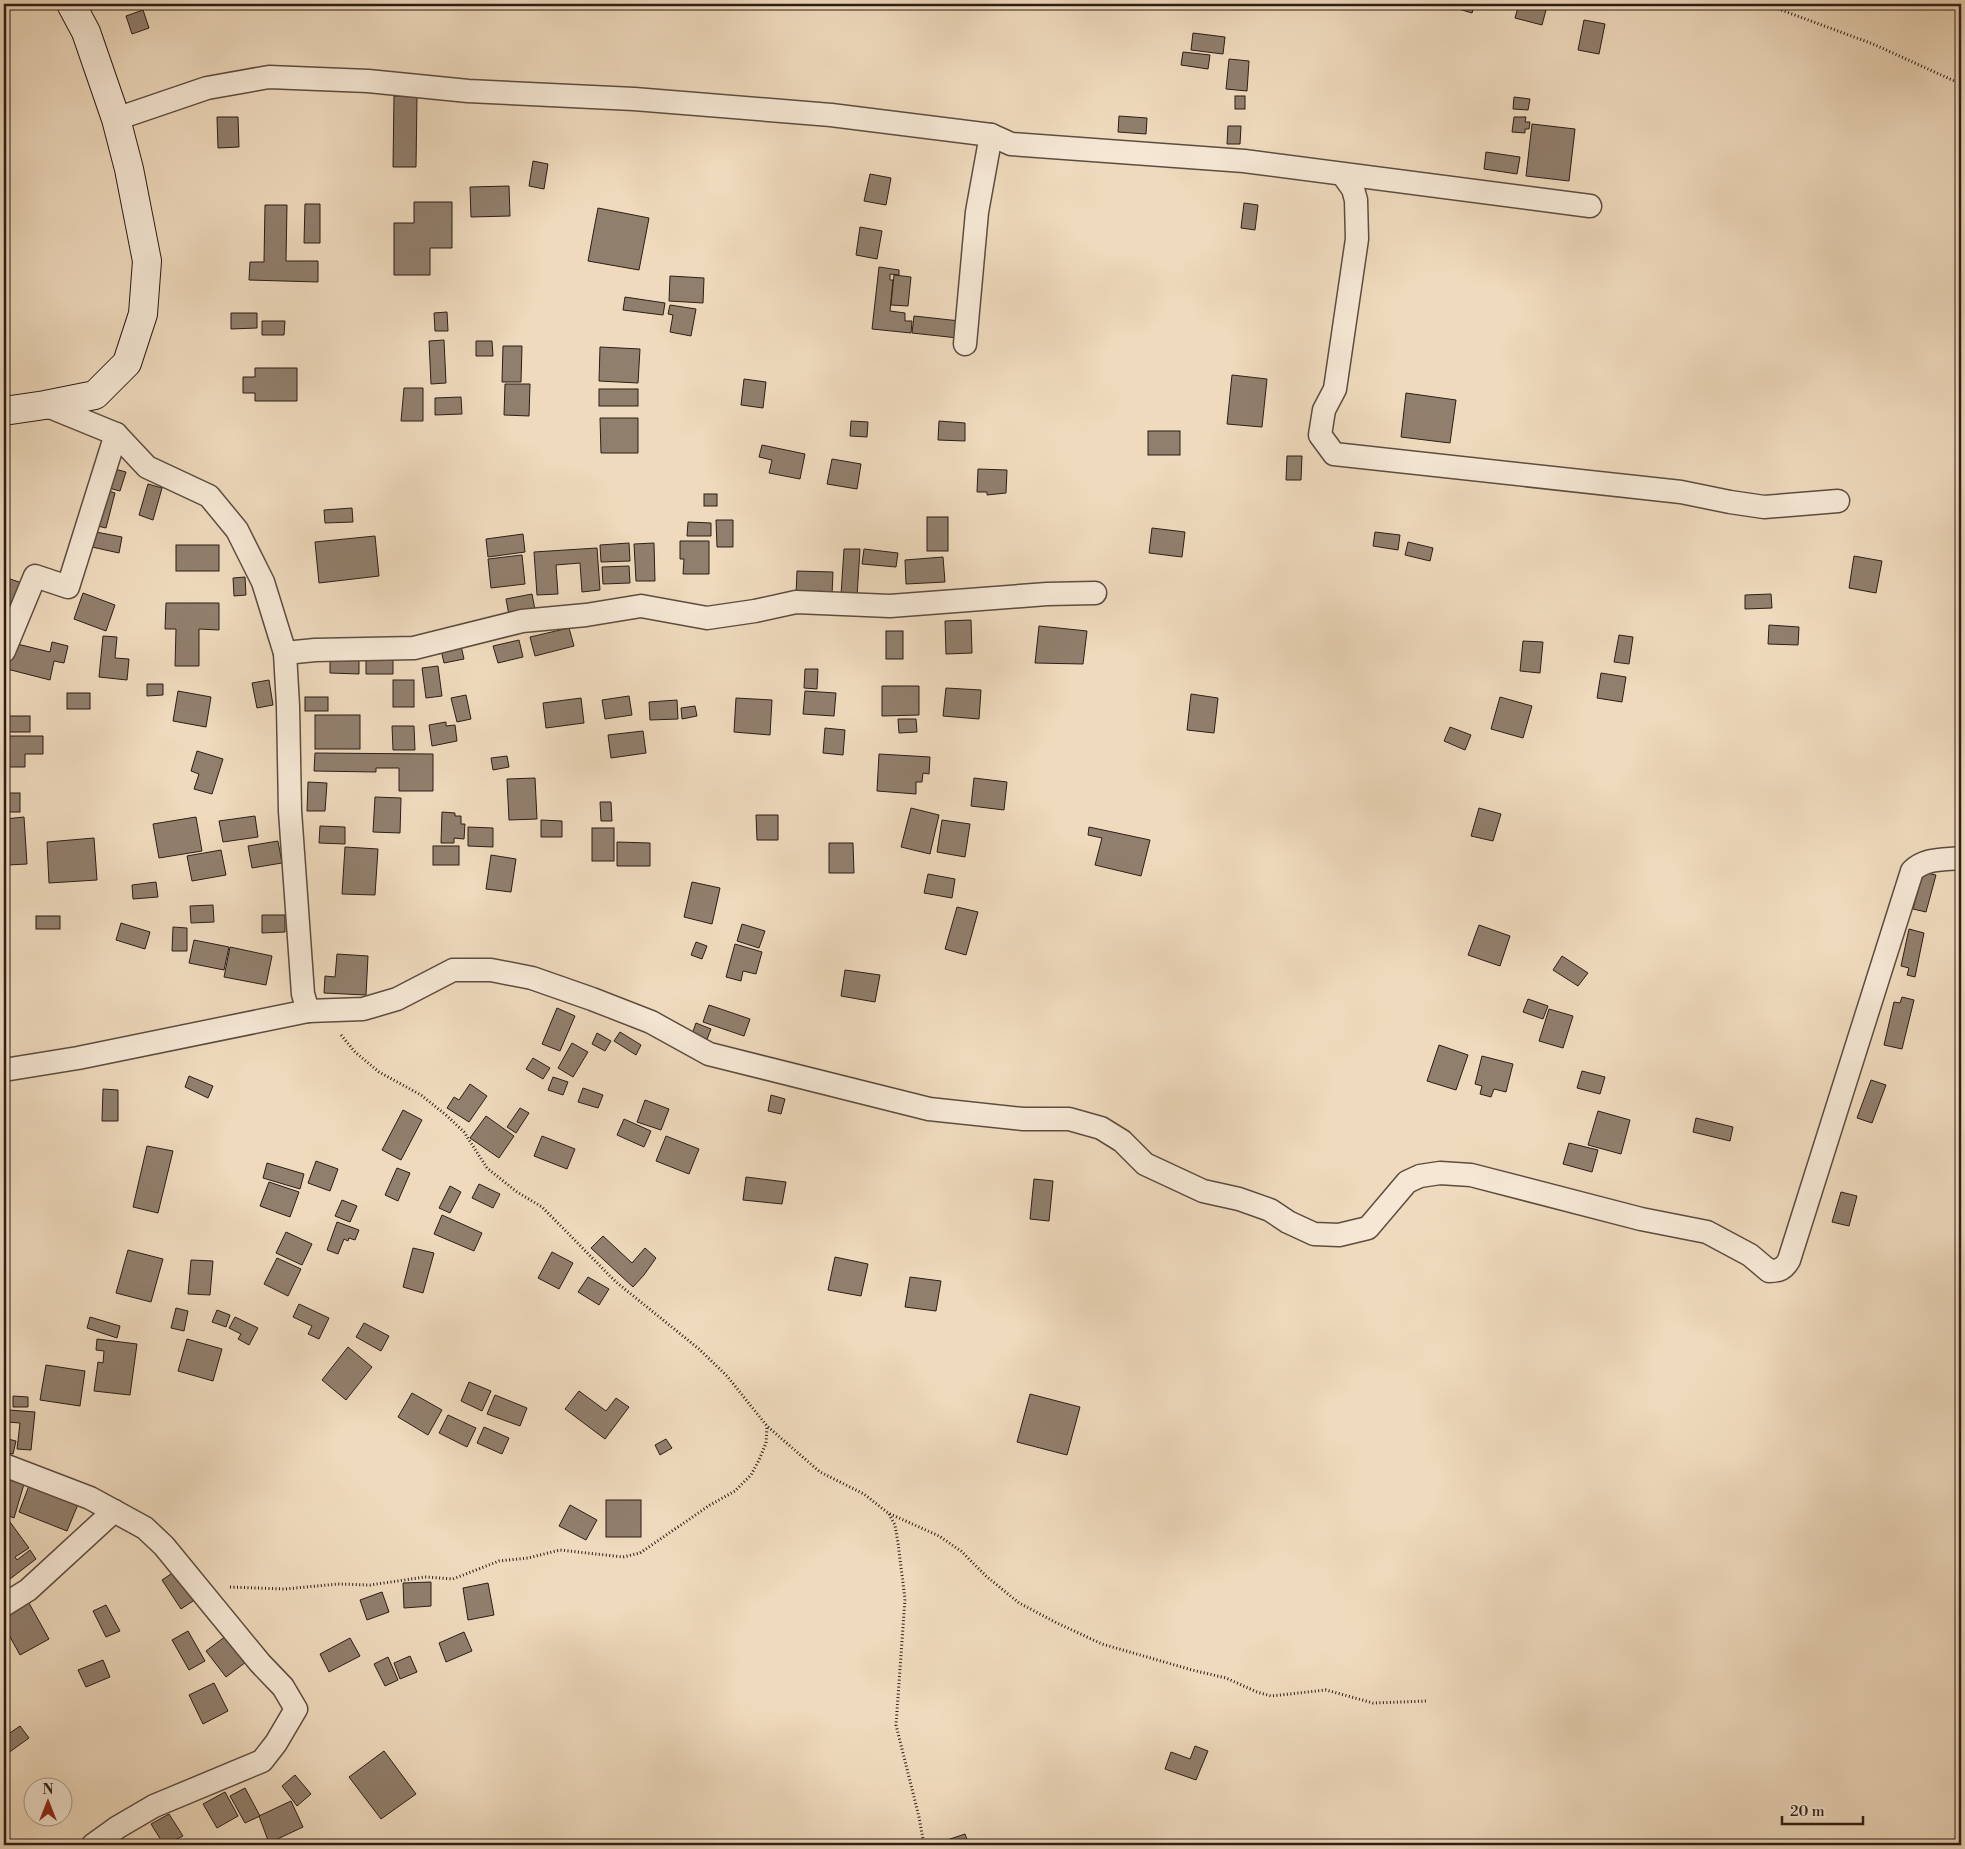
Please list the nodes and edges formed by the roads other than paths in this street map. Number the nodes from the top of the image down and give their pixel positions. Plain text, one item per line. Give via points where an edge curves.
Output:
1 (71, 4) edge
2 (116, 119) junction
3 (991, 134) junction
4 (1343, 175) junction
5 (1590, 206) dead end
6 (965, 344) dead end
7 (45, 406) junction
8 (4, 411) edge
9 (116, 434) junction
10 (1838, 502) dead end
11 (1095, 593) dead end
12 (4, 651) edge
13 (285, 653) junction
14 (1961, 858) edge
15 (308, 1011) junction
16 (4, 1070) edge
17 (4, 1465) edge
18 (114, 1511) junction
19 (4, 1605) edge
20 (92, 1845) edge

1 - 2 street via 86,32
2 - 3 street via 207,88 269,77 634,99 831,115
2 - 7 street via 147,262 143,314 127,363 96,395
3 - 4 street via 1020,146 1244,161
3 - 6 street via 977,212
4 - 5 street
4 - 10 street via 1356,200 1357,239 1335,389 1324,410 1320,435 1334,454 1681,492 1764,507
7 - 8 street
7 - 9 street
9 - 12 street via 68,587 35,576
9 - 13 street via 148,467 209,496 238,530 263,582
11 - 13 street via 890,606 796,602 707,618 641,606 522,621 414,648
13 - 15 street via 292,859 303,994
14 - 15 street via 1928,861 1912,871 1789,1260 1778,1271 1769,1271 1750,1255 1707,1232 1463,1175 1440,1173 1407,1182 1368,1228 1339,1235 1314,1234 1270,1210 1203,1191 1145,1164 1122,1141 1101,1128 1069,1119 1023,1119 929,1109 709,1054 651,1022 592,998 532,978 491,970 454,970 397,999 363,1009
15 - 16 street
17 - 18 street via 90,1498
18 - 19 street via 28,1590
18 - 20 street via 155,1536 283,1687 296,1709 262,1761 154,1806

